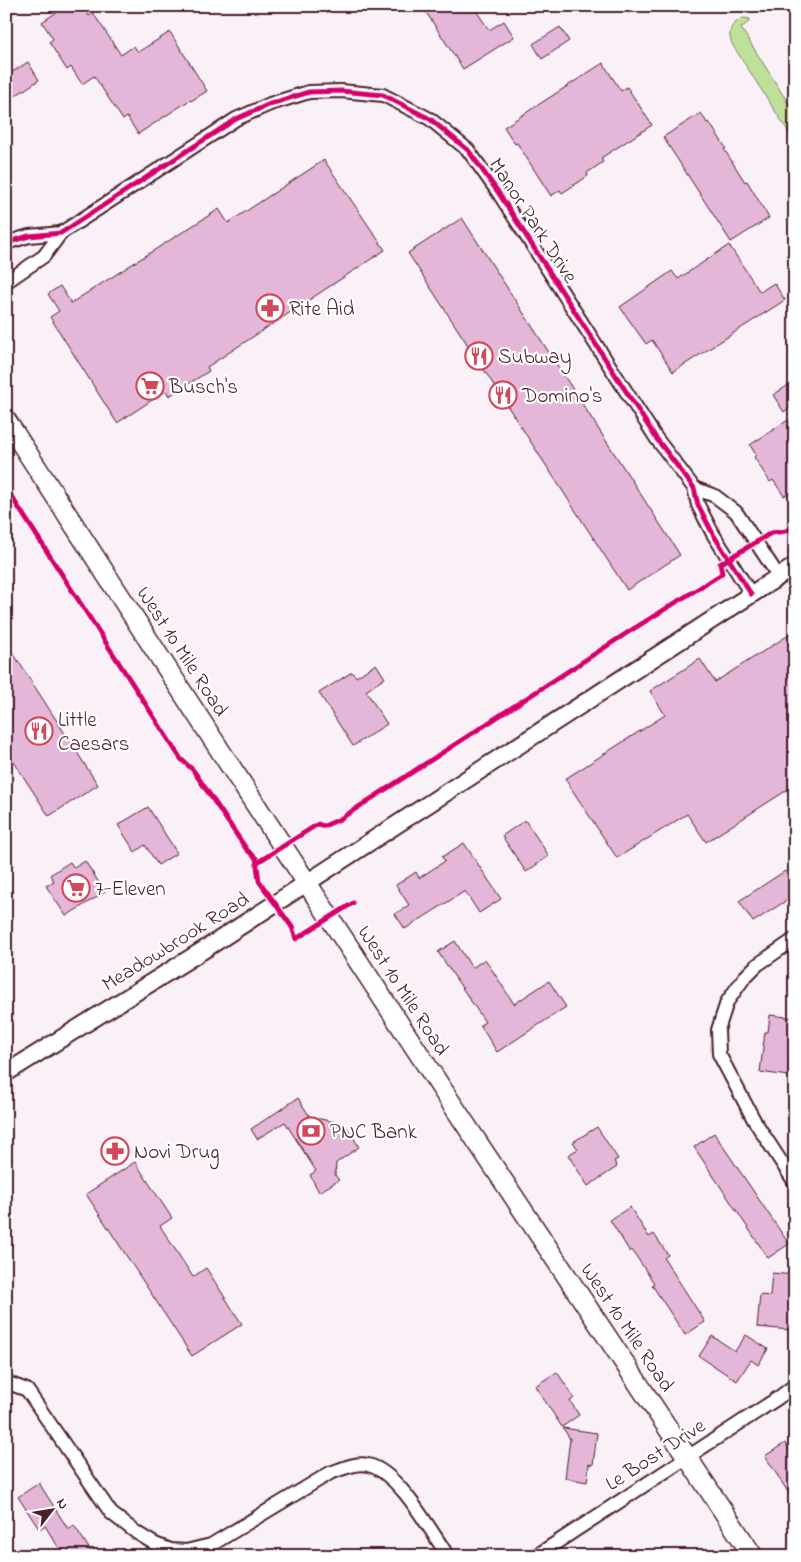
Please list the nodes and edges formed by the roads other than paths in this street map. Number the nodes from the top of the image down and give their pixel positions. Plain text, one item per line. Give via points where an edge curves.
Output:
1 (61, 232) junction
2 (6, 243) edge
3 (6, 282) edge
4 (6, 420) edge
5 (694, 488) junction
6 (795, 566) edge
7 (778, 577) junction
8 (751, 594) junction
9 (306, 882) junction
10 (795, 939) edge
11 (6, 1073) edge
12 (795, 1183) edge
13 (6, 1384) edge
14 (795, 1384) edge
15 (687, 1456) junction
16 (180, 1553) edge
17 (448, 1556) edge
18 (536, 1556) edge
19 (753, 1556) edge

1 - 2 street, Manor Park Drive
1 - 3 street, Manor Park Drive via 44,256
1 - 5 street, Manor Park Drive via 244,115 309,92 382,95 430,119 468,150 656,438
4 - 9 main road, West 10 Mile Road
5 - 7 street via 715,496 736,512
5 - 8 street, Manor Park Drive via 709,527
6 - 7 street, Meadowbrook Road
7 - 8 street, Meadowbrook Road
8 - 9 street, Meadowbrook Road
9 - 11 street, Meadowbrook Road
9 - 15 main road, West 10 Mile Road
10 - 12 street via 744,978 727,1002 718,1030 719,1054 754,1120
13 - 16 street via 27,1390 111,1513 155,1544
14 - 15 street, Le Bost Drive
15 - 18 street, Le Bost Drive
15 - 19 main road, West 10 Mile Road
16 - 17 street via 211,1545 330,1473 366,1464 383,1470 399,1485

